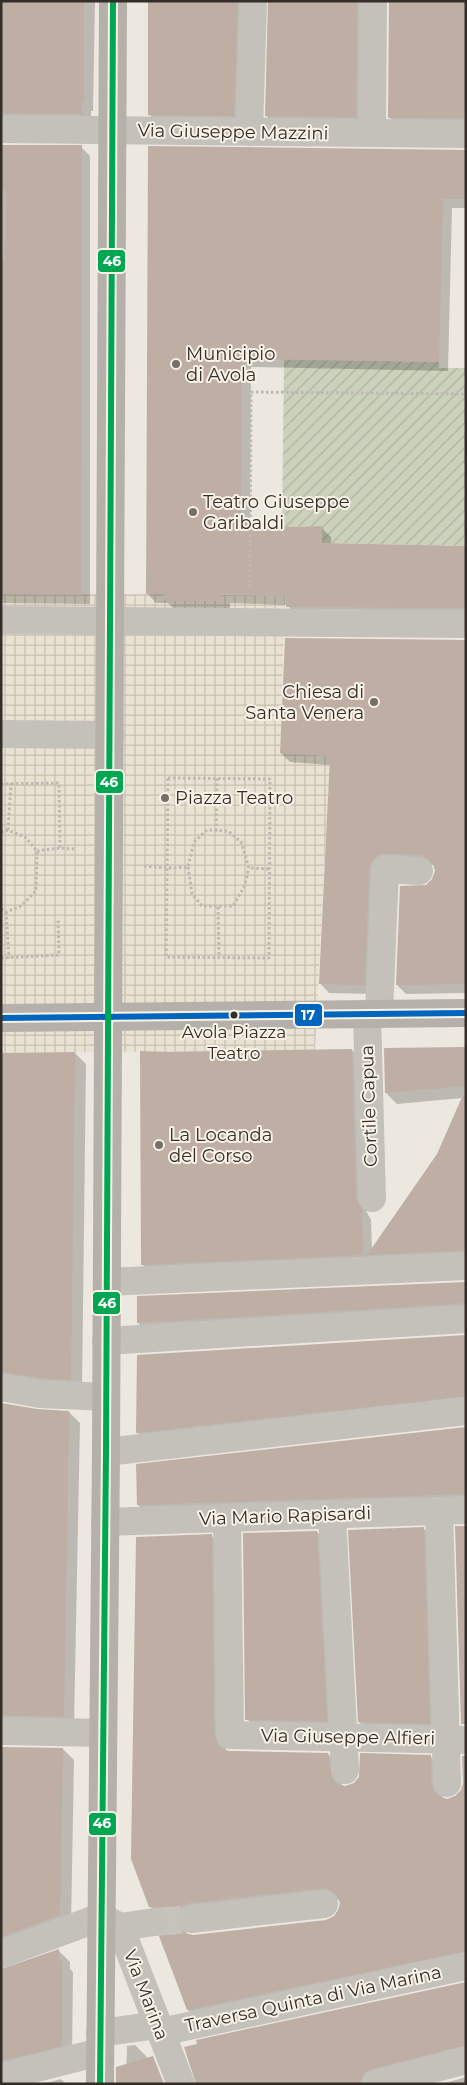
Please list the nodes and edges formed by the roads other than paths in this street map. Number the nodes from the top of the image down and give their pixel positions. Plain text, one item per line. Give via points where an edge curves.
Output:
1 (112, 1) edge
2 (373, 1) edge
3 (253, 3) dead end
4 (1, 129) edge
5 (112, 130) junction
6 (249, 132) junction
7 (372, 133) junction
8 (466, 134) edge
9 (1, 620) edge
10 (110, 621) junction
11 (466, 624) edge
12 (1, 734) edge
13 (110, 735) junction
14 (419, 871) dead end
15 (466, 1013) edge
16 (373, 1014) junction
17 (108, 1017) junction
18 (1, 1018) edge
19 (372, 1198) dead end
20 (466, 1266) edge
21 (107, 1282) junction
22 (466, 1319) edge
23 (106, 1341) junction
24 (1, 1387) edge
25 (106, 1397) junction
26 (466, 1411) edge
27 (106, 1452) junction
28 (466, 1510) edge
29 (439, 1511) junction
30 (332, 1515) junction
31 (227, 1518) junction
32 (105, 1522) junction
33 (1, 1731) edge
34 (103, 1732) junction
35 (344, 1737) junction
36 (456, 1740) edge
37 (345, 1770) dead end
38 (447, 1783) dead end
39 (324, 1904) dead end
40 (191, 1919) tunnel mouth
41 (111, 1922) junction
42 (154, 1922) tunnel mouth
43 (1, 1954) edge
44 (466, 1966) edge
45 (159, 2029) junction
46 (100, 2043) junction
47 (466, 2060) edge
48 (1, 2077) edge
49 (100, 2084) edge
50 (181, 2084) edge
51 (375, 2084) edge

1 - 5 street
2 - 7 street
3 - 6 street
4 - 5 street, Via Giuseppe Mazzini
5 - 6 street, Via Giuseppe Mazzini
5 - 10 street
6 - 7 street, Via Giuseppe Mazzini
7 - 8 street, Via Giuseppe Mazzini
9 - 10 street
10 - 11 street
10 - 13 street
12 - 13 street
13 - 17 street
14 - 16 street, Cortile Capua via 385,869
15 - 16 street
16 - 17 street
16 - 19 street, Cortile Capua
17 - 18 street
17 - 21 street
20 - 21 street
21 - 23 street
22 - 23 street
23 - 25 street
24 - 25 street via 40,1394
25 - 27 street
26 - 27 street
27 - 32 street
28 - 29 street, Via Mario Rapisardi
29 - 30 street, Via Mario Rapisardi
29 - 36 street
30 - 31 street, Via Mario Rapisardi
30 - 35 street
31 - 32 street, Via Mario Rapisardi
31 - 35 street, Via Giuseppe Alfieri via 230,1735
32 - 34 street
33 - 34 street
34 - 41 street
35 - 36 street, Via Giuseppe Alfieri
35 - 37 street
36 - 38 street
39 - 40 street
41 - 42 street
41 - 43 street
41 - 45 street, Via Marina
41 - 46 street
44 - 45 street, Traversa Quinta di Via Marina
45 - 46 street, Traversa Quinta di Via Marina
45 - 50 street, Via Marina
46 - 48 street, Traversa Quinta di Via Marina
46 - 49 street
47 - 51 street

